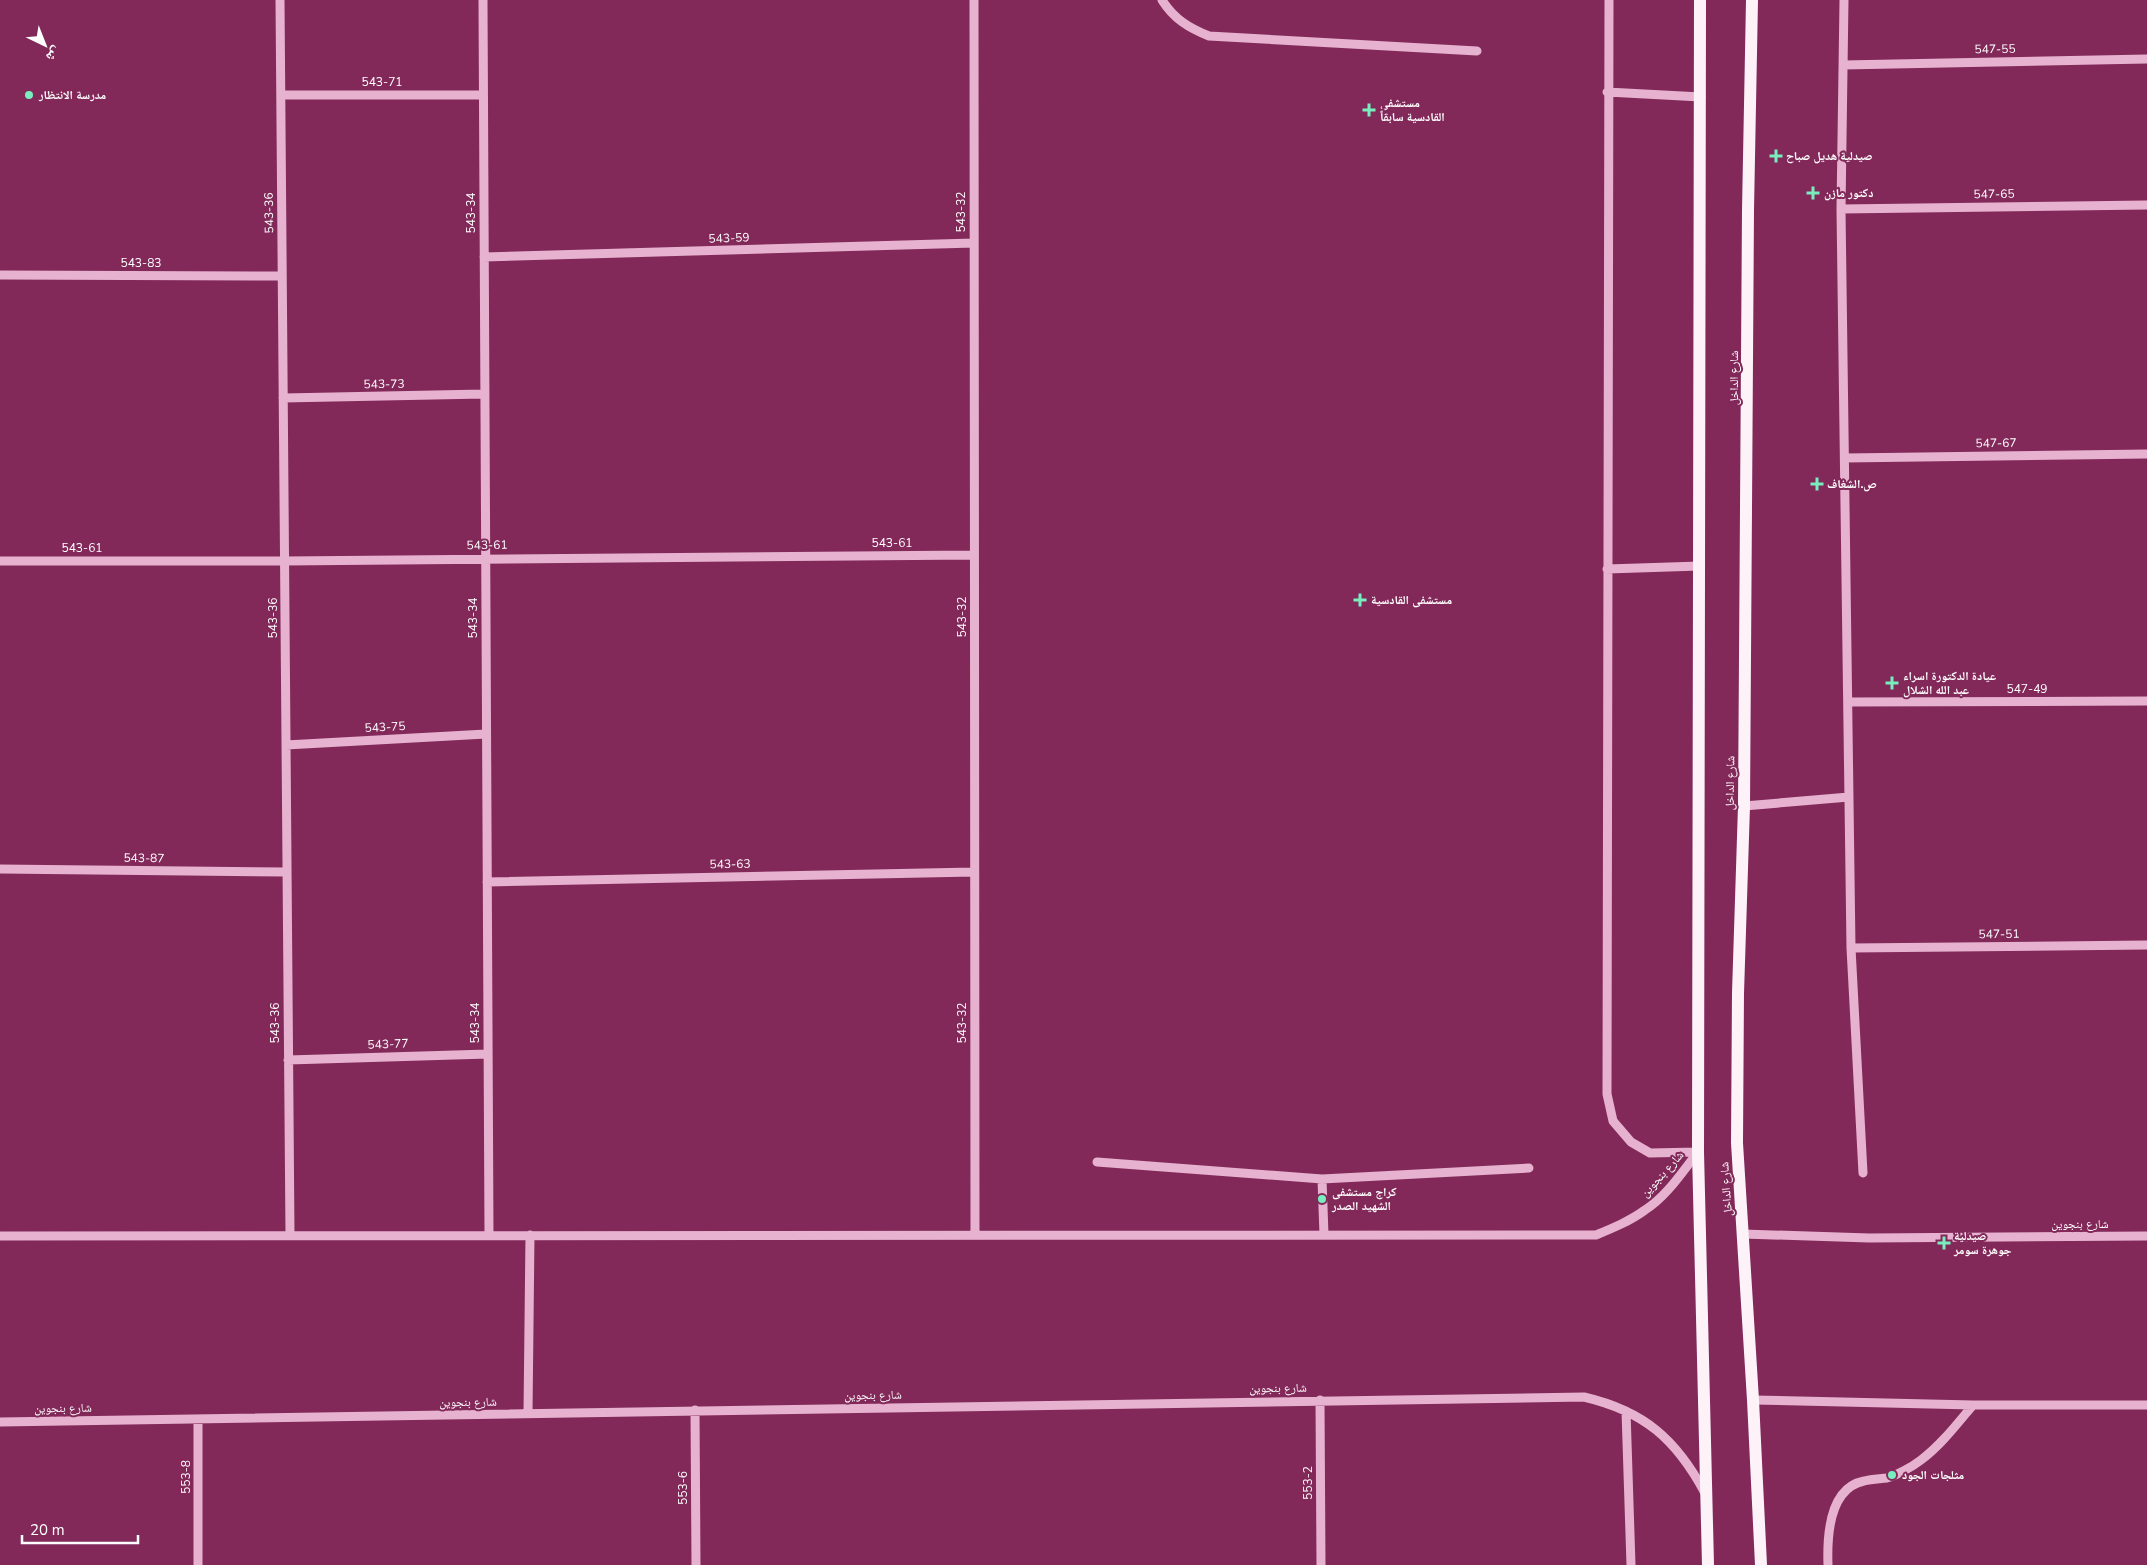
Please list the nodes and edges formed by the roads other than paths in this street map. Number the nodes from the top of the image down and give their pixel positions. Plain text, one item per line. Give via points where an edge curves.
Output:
1 (280, 0) edge
2 (483, 0) edge
3 (974, 0) edge
4 (1162, 0) edge
5 (1609, 0) edge
6 (1700, 0) edge
7 (1752, 0) edge
8 (1844, 0) edge
9 (1477, 51) dead end
10 (2147, 59) edge
11 (1843, 65) junction
12 (1607, 92) junction
13 (281, 95) junction
14 (483, 95) junction
15 (1701, 96) junction
16 (2147, 205) edge
17 (1841, 209) junction
18 (974, 243) junction
19 (484, 257) junction
20 (0, 275) edge
21 (282, 276) junction
22 (484, 394) junction
23 (284, 398) junction
24 (2147, 454) edge
25 (1845, 458) junction
26 (974, 555) junction
27 (485, 558) junction
28 (0, 561) edge
29 (285, 561) junction
30 (1700, 566) junction
31 (1607, 568) junction
32 (2147, 701) edge
33 (1848, 702) junction
34 (486, 734) junction
35 (286, 745) junction
36 (1849, 797) junction
37 (1744, 806) junction
38 (0, 868) edge
39 (287, 872) junction
40 (974, 872) junction
41 (487, 882) junction
42 (2147, 945) edge
43 (1851, 948) junction
44 (488, 1054) junction
45 (288, 1060) junction
46 (1698, 1152) junction
47 (1097, 1162) dead end
48 (1529, 1168) dead end
49 (1863, 1173) dead end
50 (1322, 1179) junction
51 (1743, 1234) junction
52 (290, 1235) junction
53 (489, 1235) junction
54 (530, 1235) junction
55 (975, 1235) junction
56 (1324, 1235) junction
57 (0, 1236) edge
58 (2147, 1236) edge
59 (1320, 1400) junction
60 (1753, 1400) junction
61 (1973, 1405) junction
62 (2147, 1405) edge
63 (695, 1410) junction
64 (1626, 1410) junction
65 (528, 1413) junction
66 (198, 1418) junction
67 (0, 1422) edge
68 (1706, 1495) junction
69 (198, 1565) edge
70 (696, 1565) edge
71 (1321, 1565) edge
72 (1631, 1565) edge
73 (1708, 1565) edge
74 (1760, 1565) edge
75 (1828, 1565) edge

1 - 13 street, 543-36
2 - 14 street, 543-34
3 - 18 street, 543-32
4 - 9 street via 1169,12 1189,28 1209,36
5 - 12 street
6 - 15 main road, شارع الداخل
7 - 37 main road, شارع الداخل
8 - 11 street
10 - 11 street, 547-55
11 - 17 street
12 - 15 street
12 - 31 street
13 - 14 street, 543-71
13 - 21 street, 543-36
14 - 19 street, 543-34
15 - 30 main road, شارع الداخل
16 - 17 street, 547-65
17 - 25 street
18 - 19 street, 543-59
18 - 26 street, 543-32
19 - 22 street, 543-34
20 - 21 street, 543-83
21 - 23 street, 543-36
22 - 23 street, 543-73
22 - 27 street, 543-34
23 - 29 street, 543-36
24 - 25 street, 547-67
25 - 33 street
26 - 27 street, 543-61
26 - 40 street, 543-32
27 - 29 street, 543-61
27 - 34 street, 543-34
28 - 29 street, 543-61
29 - 35 street, 543-36
30 - 31 street
30 - 46 main road, شارع الداخل
31 - 46 street via 1607,1094 1613,1121 1631,1142 1650,1152
32 - 33 street, 547-49
33 - 36 street
34 - 35 street, 543-75
34 - 41 street, 543-34
35 - 39 street, 543-36
36 - 37 street
36 - 43 street
37 - 51 main road, شارع الداخل via 1737,1133
38 - 39 street, 543-87
39 - 45 street, 543-36
40 - 41 street, 543-63
40 - 55 street, 543-32
41 - 44 street, 543-34
42 - 43 street, 547-51
43 - 49 street
44 - 45 street, 543-77
44 - 53 street, 543-34
45 - 52 street, 543-36
46 - 56 street, شارع بنجوين via 1674,1183 1646,1210 1596,1235
46 - 68 main road, شارع الداخل
47 - 50 street
48 - 50 street
50 - 56 street
51 - 58 street, شارع بنجوين via 1869,1238
51 - 60 main road, شارع الداخل
52 - 53 street, شارع بنجوين
52 - 57 street, شارع بنجوين
53 - 54 street, شارع بنجوين
54 - 55 street, شارع بنجوين
54 - 65 street
55 - 56 street, شارع بنجوين
59 - 63 street, شارع بنجوين
59 - 64 street, شارع بنجوين via 1584,1396
59 - 71 street, 553-2
60 - 61 street
60 - 74 main road, شارع الداخل
61 - 62 street
61 - 75 street via 1920,1461 1888,1478 1862,1481 1847,1490 1833,1510 1827,1545
63 - 65 street, شارع بنجوين
63 - 70 street, 553-6
64 - 68 street, شارع بنجوين via 1671,1442
64 - 72 street
65 - 66 street, شارع بنجوين
66 - 67 street, شارع بنجوين
66 - 69 street, 553-8
68 - 73 main road, شارع الداخل

